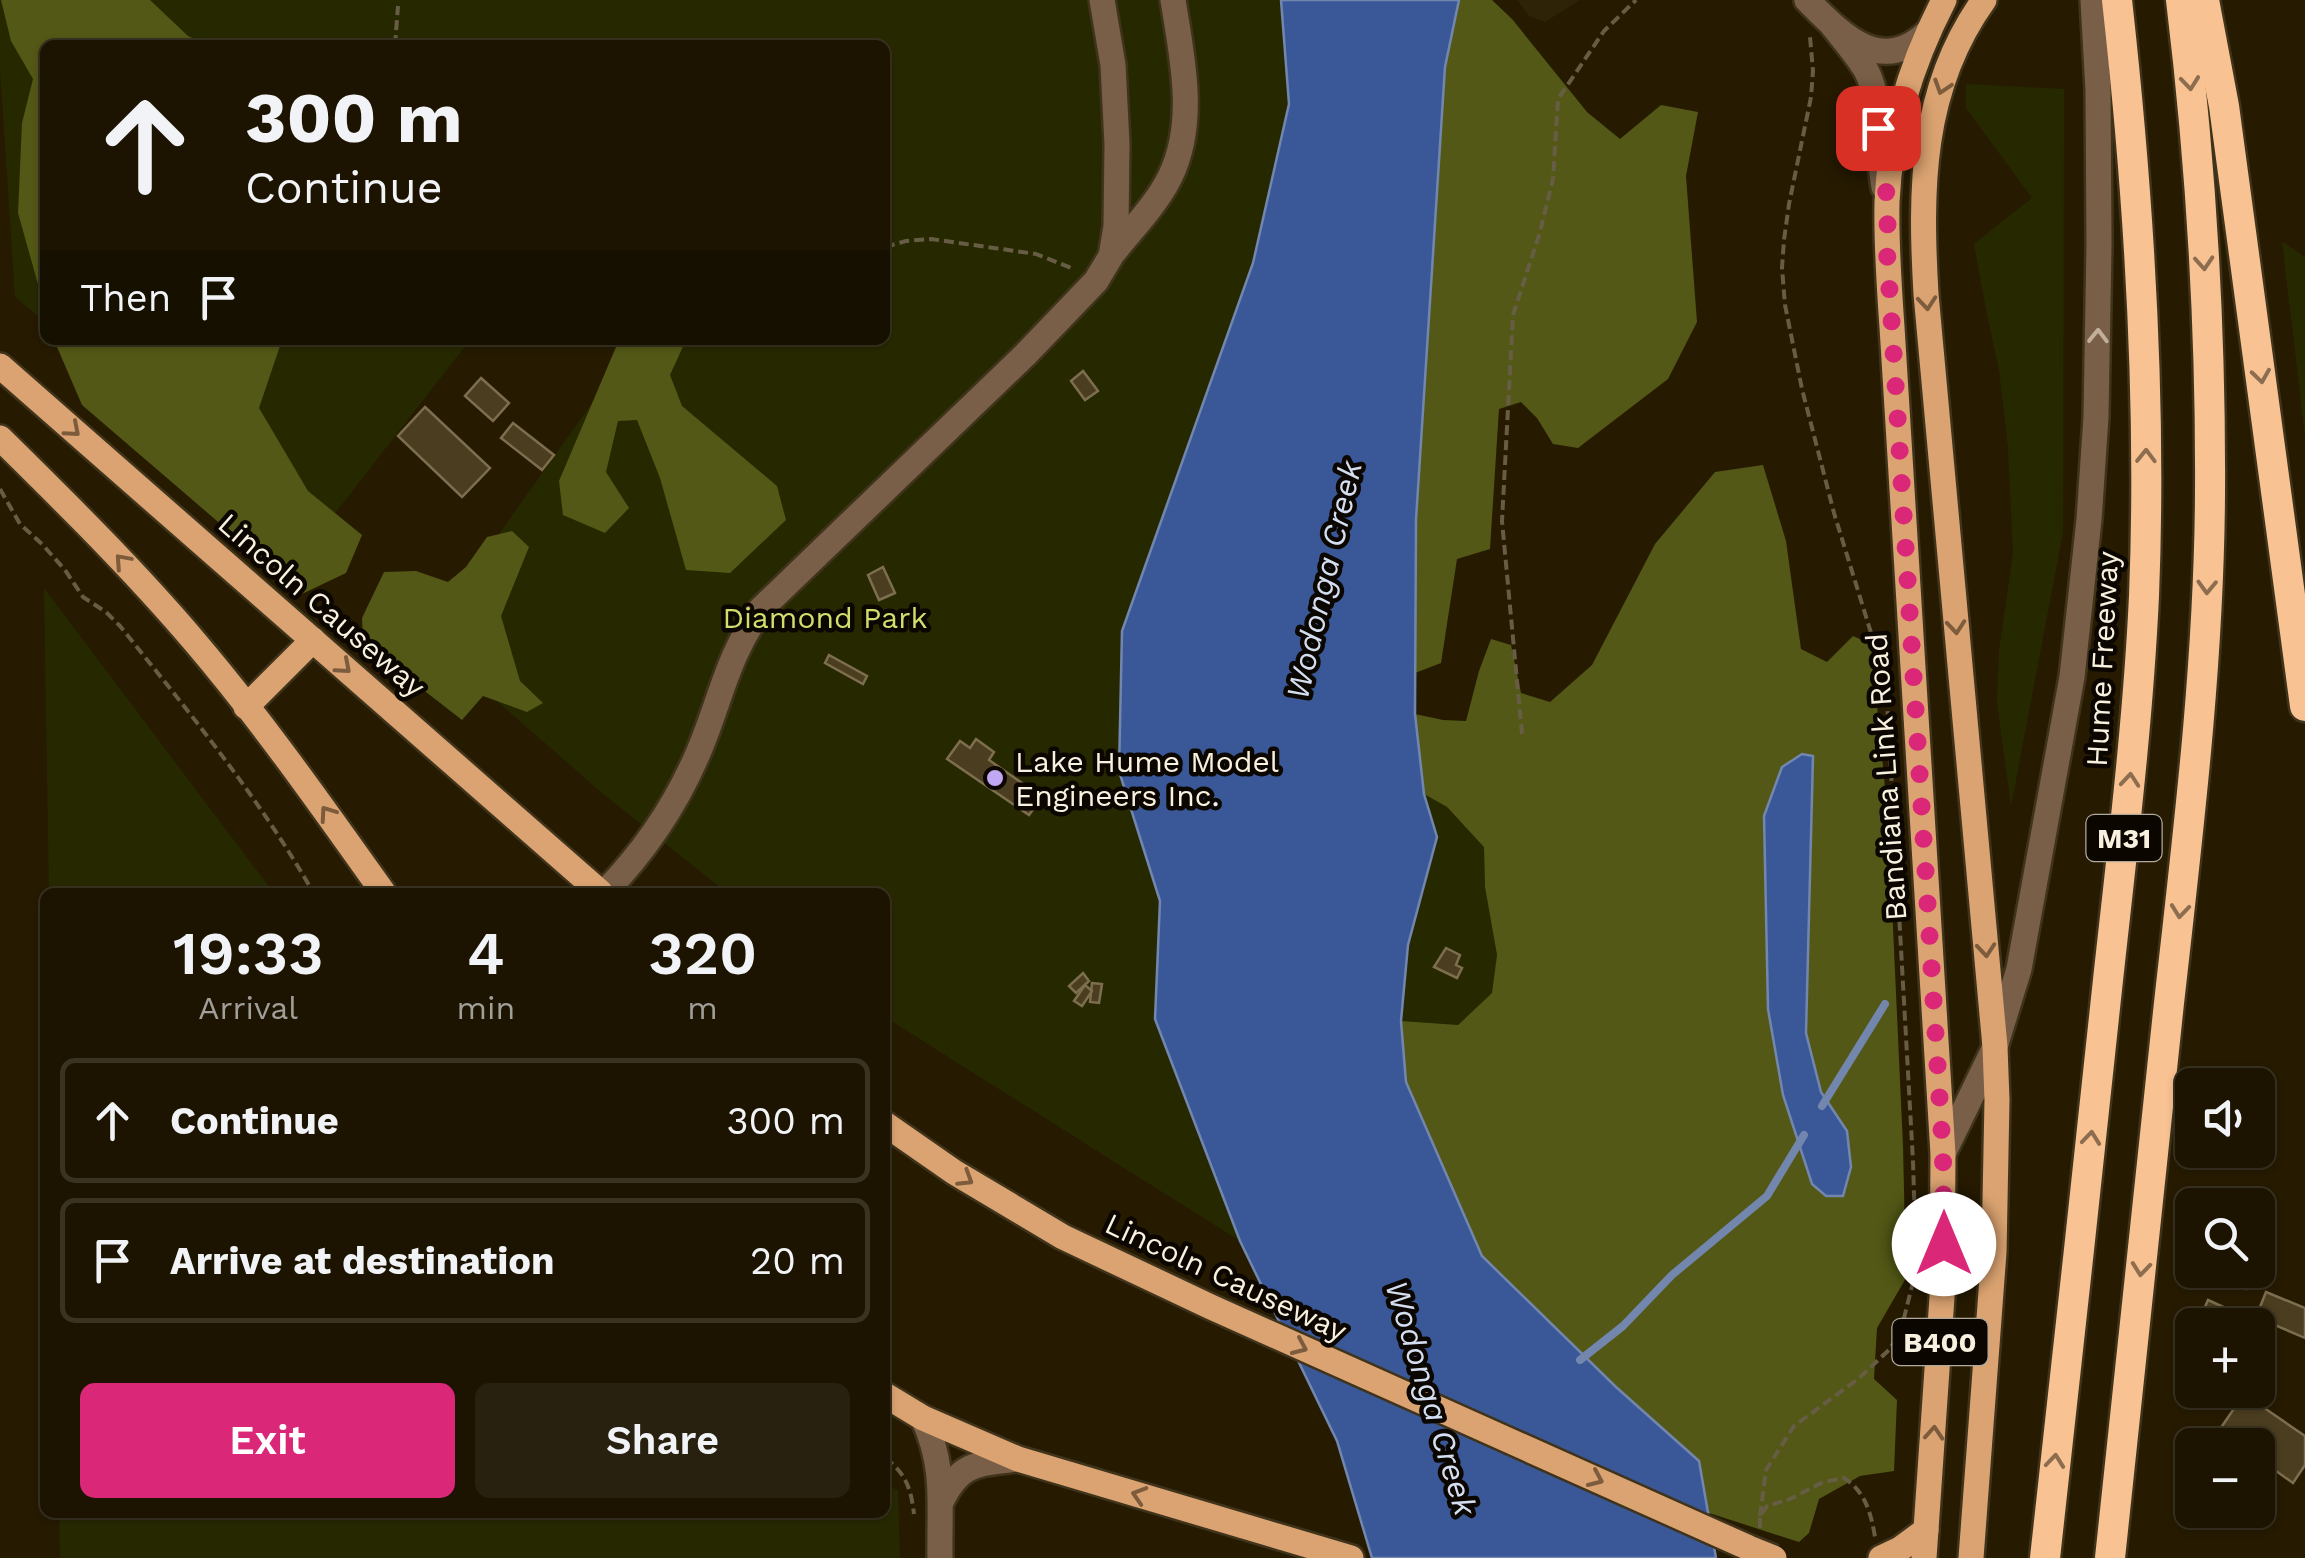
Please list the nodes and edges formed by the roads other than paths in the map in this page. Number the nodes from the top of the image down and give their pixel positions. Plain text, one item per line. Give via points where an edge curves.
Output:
1 (1102, 0) edge
2 (1173, 0) edge
3 (1808, 0) edge
4 (1944, 0) edge
5 (1984, 0) edge
6 (2093, 0) edge
7 (2118, 0) edge
8 (2181, 0) edge
9 (2204, 0) edge
10 (1821, 27) junction
11 (1929, 31) junction
12 (1888, 201) junction
13 (1111, 256) junction
14 (0, 366) edge
15 (0, 438) edge
16 (313, 640) junction
17 (2305, 706) edge
18 (246, 707) junction
19 (381, 888) edge
20 (597, 888) edge
21 (607, 888) edge
22 (1995, 1046) junction
23 (890, 1127) edge
24 (1943, 1154) junction
25 (890, 1399) edge
26 (922, 1418) junction
27 (1018, 1459) junction
28 (941, 1502) junction
29 (1926, 1530) junction
30 (940, 1558) edge
31 (1352, 1558) edge
32 (1774, 1558) edge
33 (1881, 1558) edge
34 (1924, 1558) edge
35 (1971, 1558) edge
36 (2045, 1558) edge
37 (2110, 1558) edge

1 - 13 street via 1118,144
2 - 13 street via 1186,84 1180,150 1156,200
3 - 10 street
4 - 11 main road, Bandiana Link Road / B400
5 -> 22 main road, B400 via 1959,41 1938,98 1923,206
22 -> 6 street via 2024,951 2079,612 2096,417
36 -> 7 highway, Hume Freeway / M31 via 2144,597 2146,433
8 -> 37 highway, M31 via 2208,329 2204,652
9 -> 17 highway
10 - 11 street via 1884,50
10 - 12 street via 1870,81
11 - 12 main road, Bandiana Link Road / B400 via 1900,119
12 - 24 main road, Bandiana Link Road / B400
13 - 21 street via 1025,355 761,609 737,646 677,797
14 -> 16 main road, Lincoln Causeway
18 -> 15 main road via 105,542
16 - 18 main road
16 -> 20 main road, Lincoln Causeway
19 -> 18 main road
22 - 24 street
22 - 35 main road, B400 via 1996,1208
23 -> 32 main road, Lincoln Causeway, bridge via 1062,1237
29 -> 24 main road, Bandiana Link Road / B400 via 1942,1297
25 - 26 main road
26 - 27 main road
26 - 28 street via 937,1454
27 - 28 street via 961,1472
31 -> 27 main road
28 - 30 street
29 - 33 main road
29 - 34 main road, Bandiana Link Road / B400

